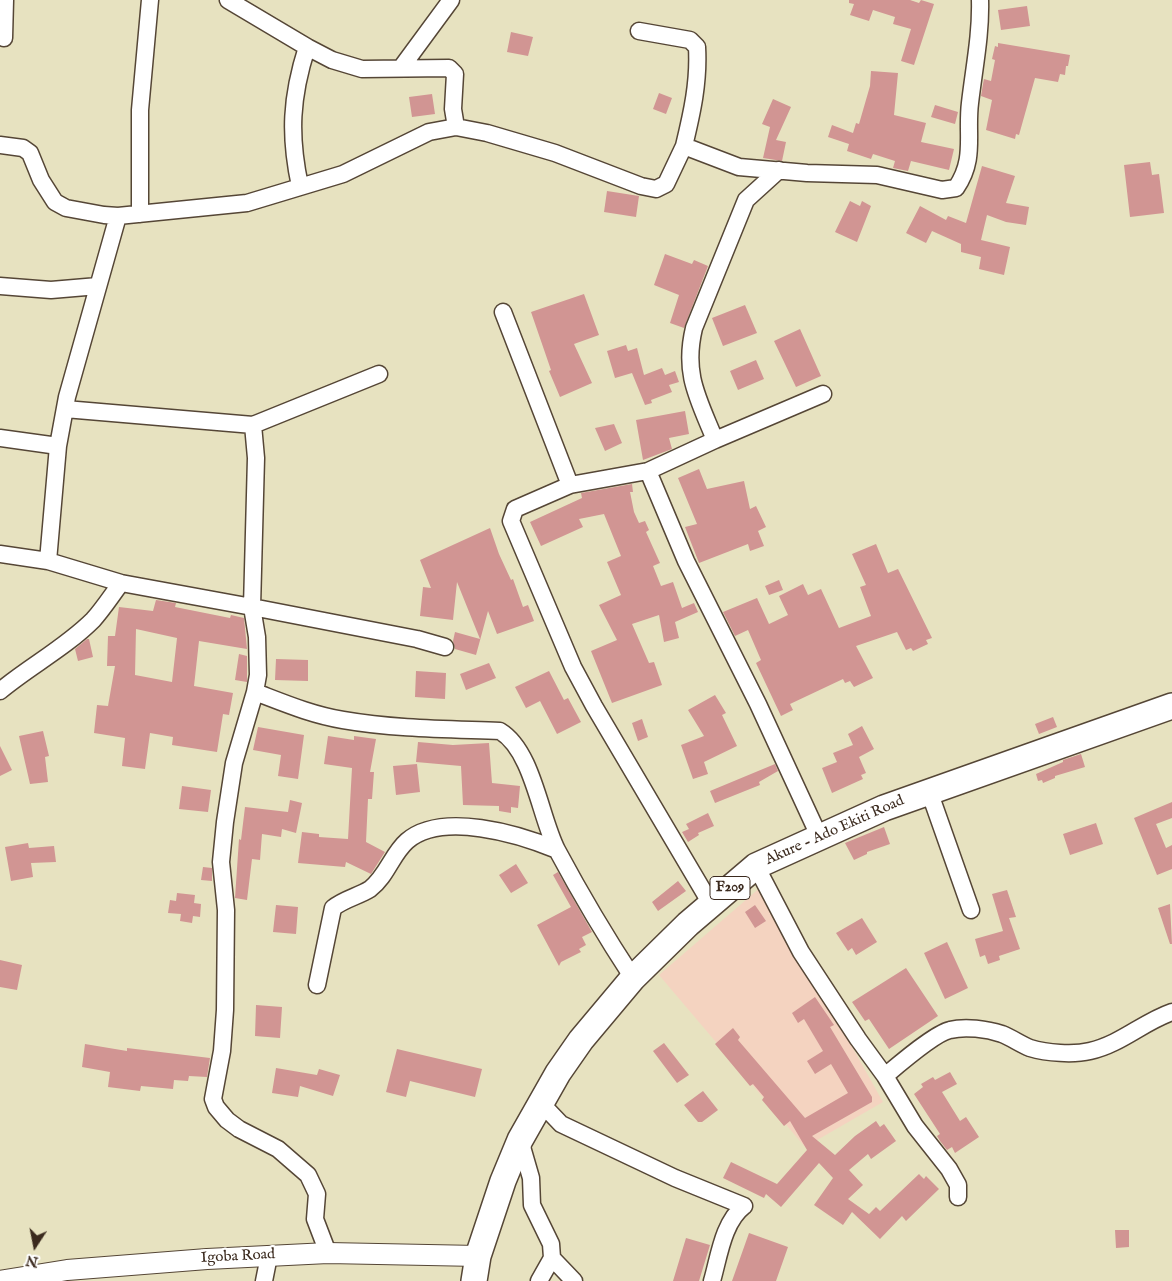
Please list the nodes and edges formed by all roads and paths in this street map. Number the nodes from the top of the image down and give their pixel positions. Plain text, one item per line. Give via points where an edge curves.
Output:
1 (5, 0) edge
2 (150, 0) edge
3 (228, 0) edge
4 (451, 0) edge
5 (980, 0) edge
6 (639, 30) dead end
7 (4, 38) dead end
8 (307, 47) junction
9 (401, 68) junction
10 (456, 127) junction
11 (0, 144) edge
12 (684, 146) junction
13 (778, 170) junction
14 (300, 186) junction
15 (140, 214) junction
16 (118, 216) junction
17 (0, 286) edge
18 (98, 286) junction
19 (503, 312) dead end
20 (379, 374) dead end
21 (823, 394) dead end
22 (65, 410) junction
23 (253, 425) junction
24 (0, 438) edge
25 (715, 440) junction
26 (58, 446) junction
27 (648, 471) junction
28 (570, 485) junction
29 (0, 554) edge
30 (48, 562) junction
31 (122, 583) junction
32 (252, 608) junction
33 (445, 647) dead end
34 (0, 691) edge
35 (255, 692) junction
36 (1172, 706) edge
37 (929, 791) junction
38 (819, 836) junction
39 (557, 850) junction
40 (756, 866) junction
41 (711, 904) junction
42 (971, 910) dead end
43 (633, 978) junction
44 (317, 985) dead end
45 (1172, 1012) edge
46 (885, 1076) junction
47 (540, 1102) junction
48 (520, 1140) junction
49 (958, 1197) dead end
50 (328, 1253) junction
51 (269, 1256) junction
52 (478, 1256) junction
53 (552, 1258) junction
54 (0, 1281) edge
55 (264, 1281) edge
56 (474, 1281) edge
57 (539, 1281) edge
58 (574, 1281) edge
59 (712, 1281) edge

1 - 7 street
2 - 15 street via 140,110
3 - 8 street
4 - 9 street
5 - 13 street via 980,33 970,105 970,156 964,176 956,188 942,190 877,175
6 - 12 street via 690,40 697,47 695,98
8 - 9 street via 332,60 362,69
8 - 14 street via 293,101 293,150
9 - 10 street via 453,70 452,109
10 - 12 street via 555,153 656,189 666,184
10 - 14 street via 429,132 350,171
11 - 16 street via 30,152 41,180 55,202 66,208
12 - 13 street via 739,167
13 - 25 street via 746,200 708,290 688,350 689,367
14 - 15 street via 247,203
15 - 16 street
16 - 18 street
17 - 18 street via 51,290
18 - 22 street
19 - 28 street
20 - 23 street
21 - 25 street
22 - 23 street
22 - 26 street
23 - 32 street via 256,458
24 - 26 street
25 - 27 street
26 - 30 street
27 - 28 street
27 - 38 street via 686,561 750,687
28 - 41 street via 515,510 511,521 573,666
29 - 30 street
30 - 31 street
31 - 32 street
31 - 34 street via 93,620
32 - 33 street
32 - 35 street via 258,654
35 - 39 street via 301,710 342,720 415,729 500,731 508,736 527,767
35 - 50 street via 234,763 225,822 221,862 226,910 225,1010 222,1051 213,1099 222,1114 238,1129 278,1150 308,1175 317,1194 315,1220
36 - 37 main road, Akure - Ado Ekiti Road / F209
37 - 38 main road, Akure - Ado Ekiti Road / F209
37 - 42 street
38 - 40 main road, Akure - Ado Ekiti Road / F209
39 - 43 street
39 - 44 street via 532,840 459,825 421,832 406,842 370,889 333,908
40 - 41 main road, Akure - Ado Ekiti Road / F209
40 - 46 street via 801,952
41 - 43 main road, Akure - Ado Ekiti Road / F209
43 - 47 main road, Akure - Ado Ekiti Road / F209 via 581,1040
45 - 46 street via 1158,1016 1119,1041 1090,1051 1030,1048 1002,1034 976,1029 949,1030
46 - 49 street via 915,1126 949,1169 958,1185
47 - 48 main road, Akure - Ado Ekiti Road / F209
47 - 59 street via 561,1124 675,1178 744,1206 735,1213 728,1228
48 - 52 main road, Akure - Ado Ekiti Road / F209
48 - 53 street via 531,1178 532,1205 551,1244
50 - 51 street, Igoba Road
50 - 52 street, Igoba Road
51 - 54 street, Igoba Road via 132,1263
51 - 55 street
52 - 56 main road, Akure - Ado Ekiti Road / F209
53 - 57 street
53 - 58 street

